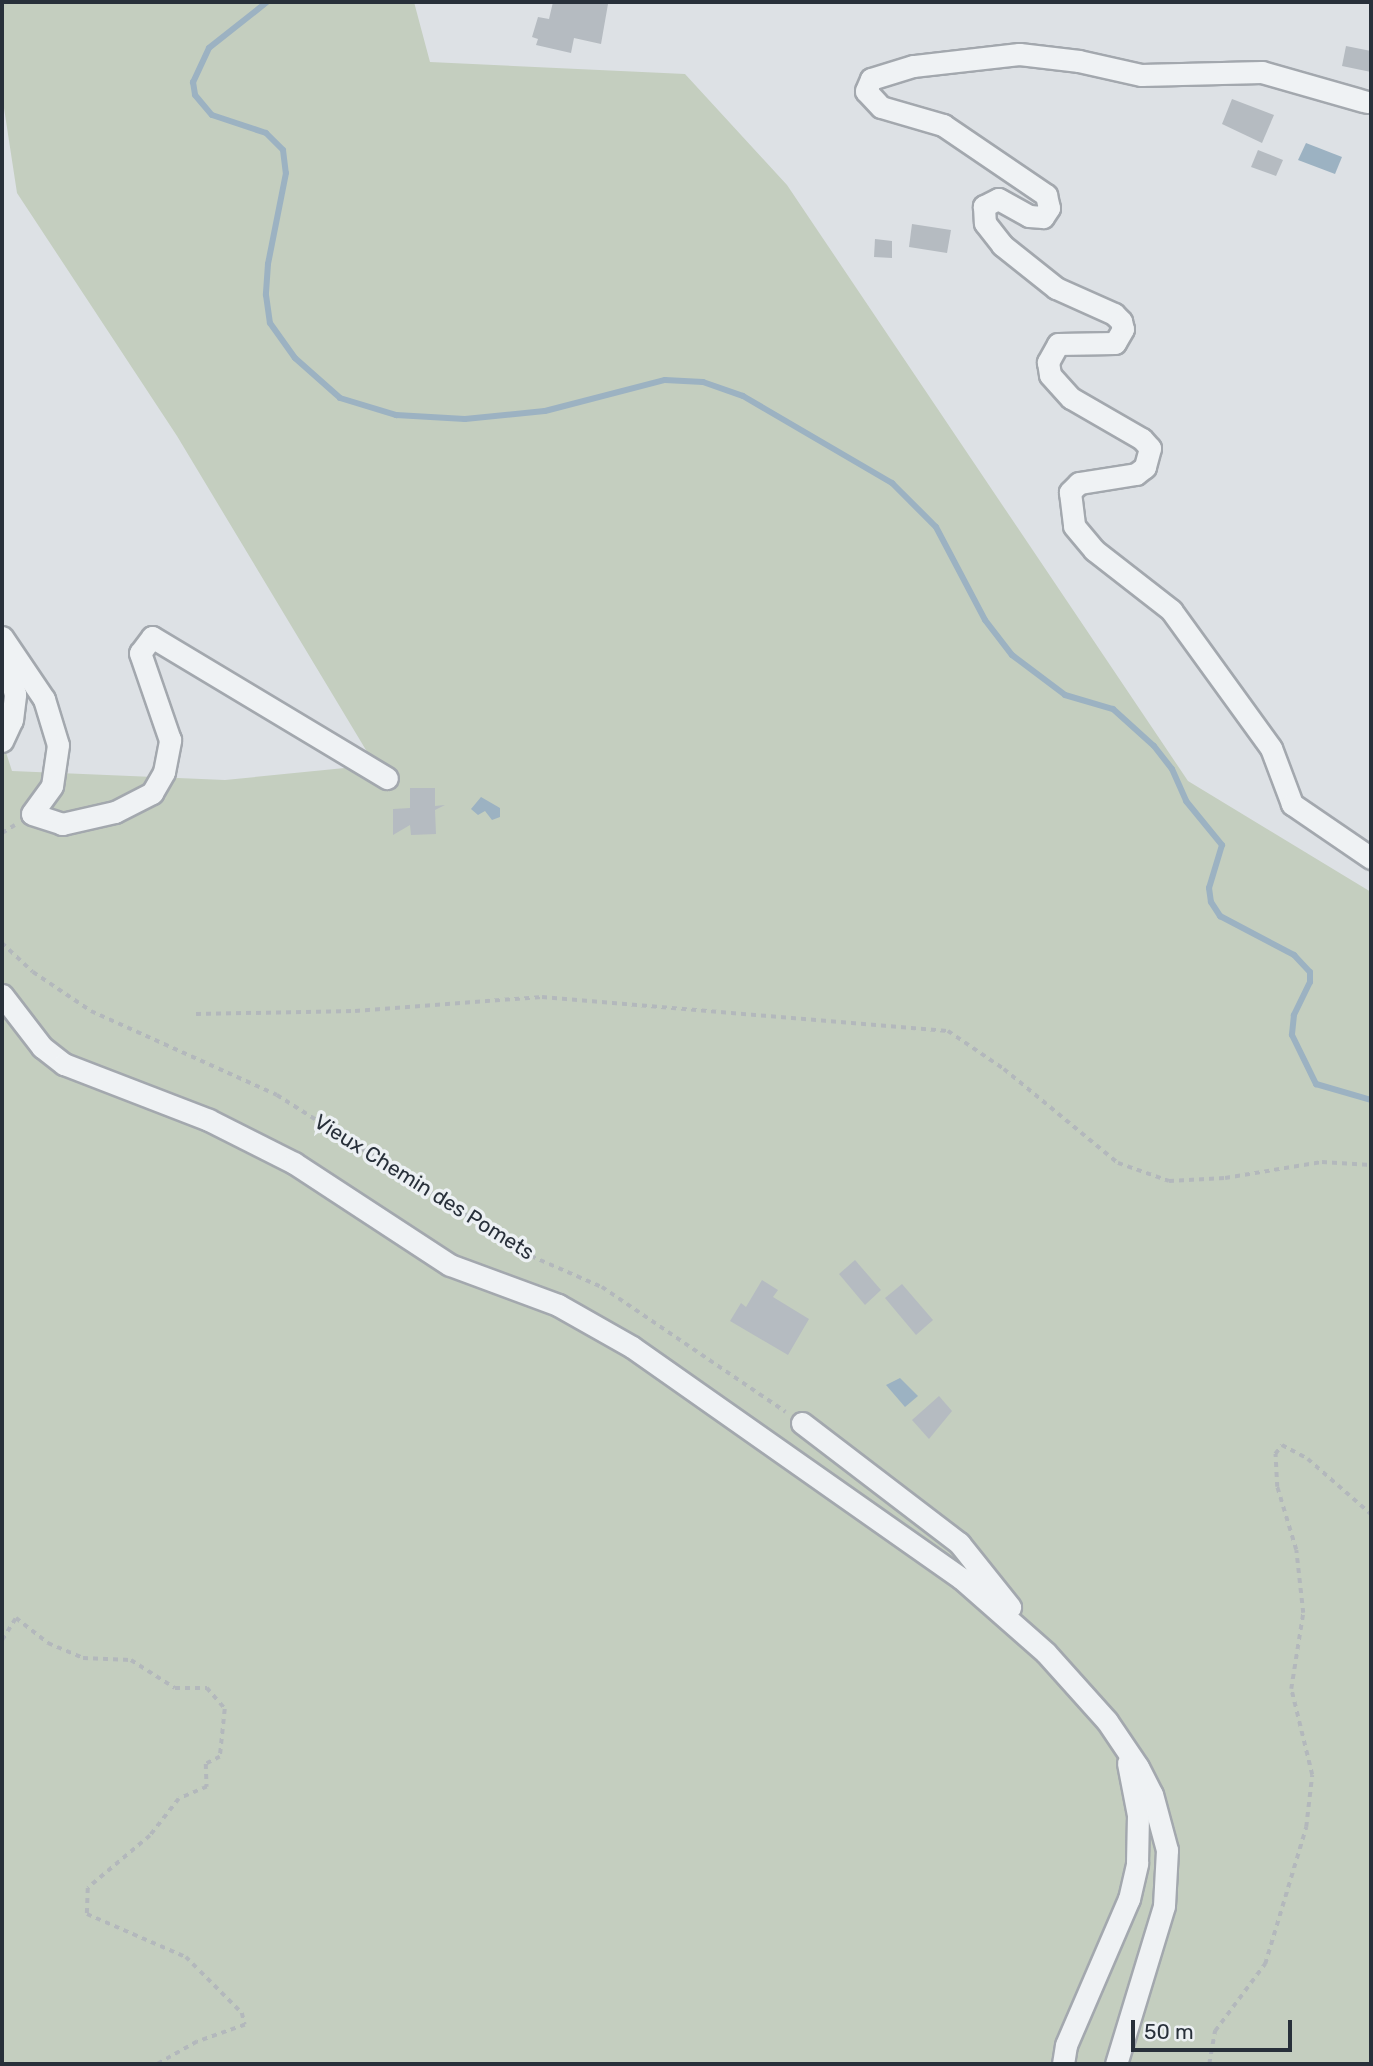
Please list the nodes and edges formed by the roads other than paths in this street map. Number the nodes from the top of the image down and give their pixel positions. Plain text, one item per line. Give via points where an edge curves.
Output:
1 (1367, 102) dead end
2 (2, 637) edge
3 (2, 651) edge
4 (2, 741) edge
5 (387, 778) dead end
6 (1371, 858) edge
7 (2, 995) edge
8 (802, 1423) road end
9 (1045, 1653) junction
10 (1125, 1747) junction
11 (1063, 2064) edge
12 (1115, 2064) edge

1 - 6 street via 1262,72 1141,75 1019,54 913,66 871,79 866,91 881,107 943,125 1046,195 1049,208 1043,217 1029,216 998,199 984,206 985,223 1002,245 1056,288 1121,321 1123,329 1115,343 1058,344 1048,362 1050,375 1071,398 1150,448 1145,467 1136,474 1079,483 1070,492 1074,526 1094,550 1171,610 1271,748 1292,804
2 - 5 street via 44,699 58,745 52,786 32,814 62,824 116,812 152,793 164,772 170,740 140,653 152,638
3 - 4 street via 15,694 12,720
7 - 9 street via 42,1047 64,1064 209,1120 294,1163 450,1265 558,1304 632,1347 961,1578
8 - 9 street via 959,1543
9 - 10 street
10 - 11 street via 1140,1850 1129,1899 1066,2045
10 - 12 street via 1152,1794 1161,1821 1167,1880 1157,1931

